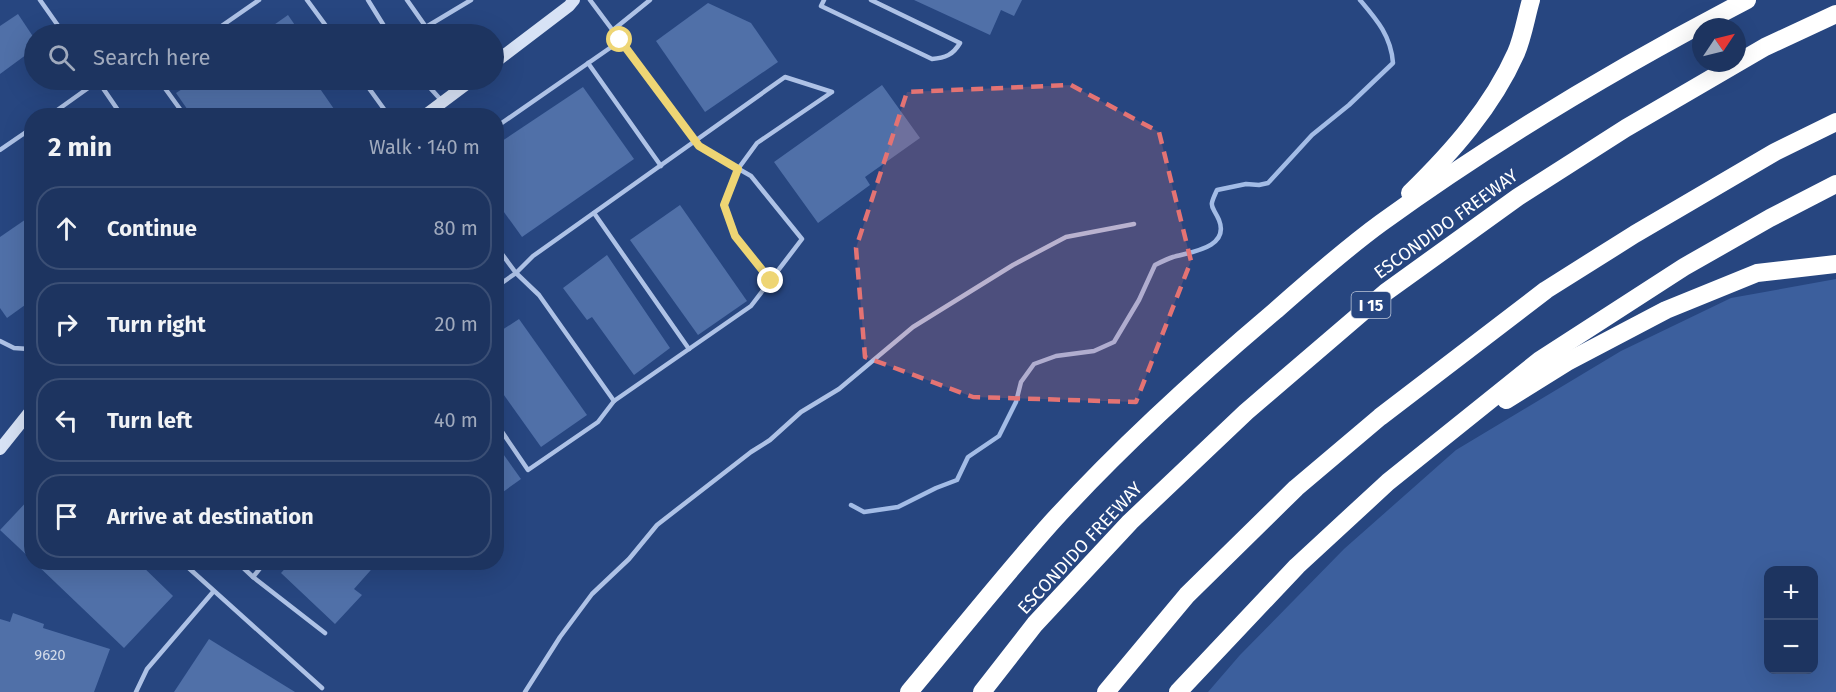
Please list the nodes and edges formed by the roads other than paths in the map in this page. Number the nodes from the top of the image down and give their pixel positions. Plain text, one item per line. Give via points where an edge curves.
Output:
1 (40, 0) edge
2 (258, 0) edge
3 (307, 0) edge
4 (368, 0) edge
5 (407, 0) edge
6 (471, 0) edge
7 (574, 0) edge
8 (591, 0) edge
9 (650, 0) edge
10 (824, 0) edge
11 (871, 0) edge
12 (1531, 0) edge
13 (1748, 0) edge
14 (1836, 14) edge
15 (57, 24) edge
16 (224, 24) edge
17 (325, 24) edge
18 (383, 24) edge
19 (424, 24) edge
20 (431, 24) edge
21 (613, 30) junction
22 (620, 40) junction
23 (504, 55) edge
24 (588, 63) junction
25 (85, 90) edge
26 (104, 90) edge
27 (166, 90) edge
28 (370, 90) edge
29 (432, 90) edge
30 (458, 90) edge
31 (442, 102) junction
32 (60, 108) edge
33 (117, 108) edge
34 (179, 108) edge
35 (383, 108) edge
36 (434, 108) edge
37 (504, 121) edge
38 (1836, 122) edge
39 (24, 134) edge
40 (695, 141) junction
41 (0, 150) edge
42 (661, 166) junction
43 (738, 169) junction
44 (1836, 184) edge
45 (594, 213) junction
46 (1134, 224) dead end
47 (1380, 224) junction
48 (504, 257) edge
49 (1836, 264) edge
50 (516, 273) junction
51 (504, 281) edge
52 (771, 281) junction
53 (0, 341) edge
54 (24, 349) edge
55 (689, 349) junction
56 (614, 400) junction
57 (24, 422) edge
58 (504, 435) edge
59 (1435, 443) junction
60 (0, 449) edge
61 (190, 570) edge
62 (246, 570) edge
63 (259, 570) edge
64 (253, 577) junction
65 (213, 592) junction
66 (325, 633) dead end
67 (322, 688) dead end
68 (136, 692) edge
69 (525, 692) edge
70 (911, 692) edge
71 (982, 692) edge
72 (1106, 692) edge
73 (1178, 692) edge

1 - 15 lane
2 - 16 lane
3 - 17 lane
4 - 18 lane
5 - 19 lane
6 - 20 lane
7 - 23 street
8 - 21 lane
9 - 21 lane
10 - 11 lane via 821,6 932,59 945,58 960,43
12 - 47 highway via 1516,52 1484,109 1449,155
13 - 47 highway via 1583,91
14 - 71 highway, ESCONDIDO FREEWAY / I 15 via 1765,47 1626,128 1518,197 1386,292 1246,412 1130,522 1035,624
21 - 22 lane
22 - 24 lane
22 - 40 lane
24 - 37 lane
24 - 42 lane
25 - 32 lane
26 - 33 lane
27 - 34 lane
28 - 35 lane
29 - 31 lane
30 - 31 street
31 - 36 street
38 - 72 highway via 1774,152 1546,290 1380,417 1296,488 1187,595
39 - 41 lane
40 - 42 lane
40 - 43 lane
40 - 43 lane via 785,77 832,92 757,143
42 - 45 lane
43 - 52 lane via 724,205 735,236
43 - 52 lane via 750,176 802,239
44 - 59 highway via 1684,267 1540,360
45 - 50 lane via 533,256
45 - 55 lane
46 - 69 lane via 1066,237 1013,265 913,327 839,389 801,412 657,525 592,594
47 - 70 highway via 1232,347 1100,472 1051,524
48 - 50 lane
49 - 59 highway via 1757,273 1666,310 1567,362
50 - 51 lane
50 - 56 lane via 539,296
52 - 55 lane via 751,306
53 - 54 lane
55 - 56 lane
56 - 58 lane via 598,422 528,470
57 - 60 street
59 - 73 highway via 1297,566
61 - 65 lane
62 - 64 lane
63 - 64 lane
64 - 66 lane
65 - 67 lane
65 - 68 lane via 147,669

